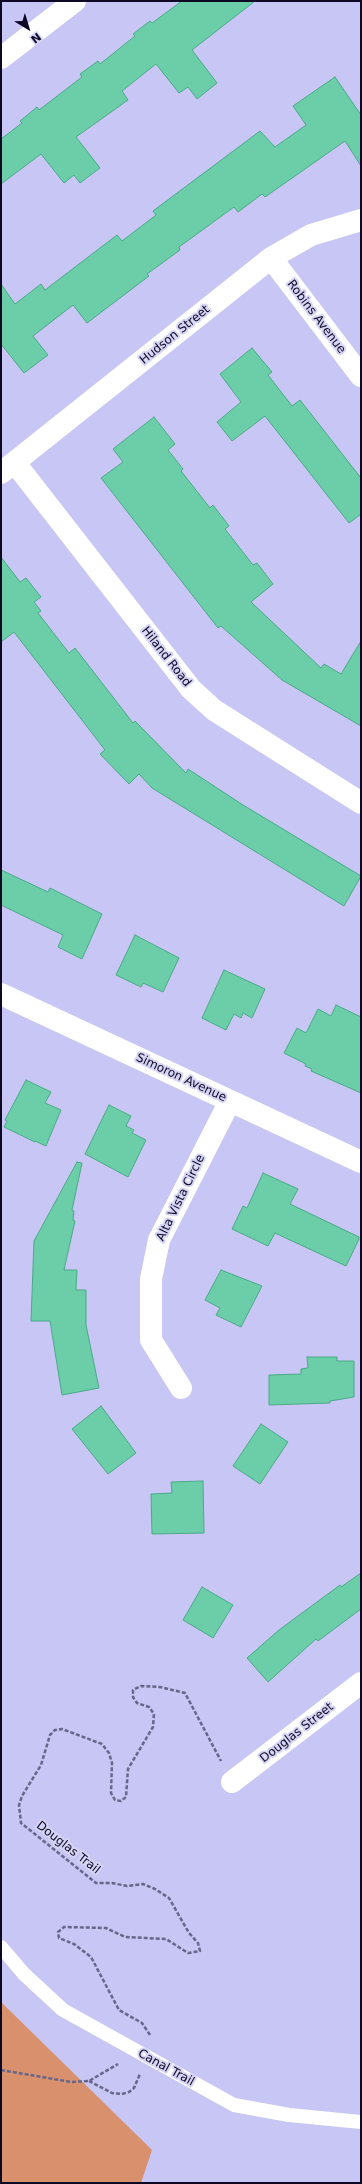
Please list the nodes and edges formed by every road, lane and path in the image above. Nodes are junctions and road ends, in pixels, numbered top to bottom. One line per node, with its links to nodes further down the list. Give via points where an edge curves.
1 (76, 1): 2 (street)
2 (1, 58)
3 (361, 220): 4 (street, Hudson Street, via 311,235)
4 (271, 258): 5 (street, Robins Avenue); 6 (street, Hudson Street)
5 (361, 376)
6 (8, 468): 7 (street, Hiland Road, via 191,689 214,710)
7 (361, 803)
8 (1, 994): 9 (street, Simoron Avenue)
9 (230, 1101): 10 (street, Simoron Avenue); 11 (street, Alta Vista Circle, via 159,1240 151,1279 152,1340)
10 (361, 1162)
11 (181, 1388)
12 (361, 1683): 13 (street, Douglas Street)
13 (232, 1782): 15 (path, Douglas Trail, via 186,1693 141,1686 133,1690 133,1697 137,1703 149,1706 154,1714 153,1727 128,1769 126,1797 121,1801 115,1800 112,1794 112,1764 109,1753 102,1744 62,1729 55,1730 50,1735 42,1765 19,1805 21,1823 96,1883 127,1886 143,1884 169,1898 198,1943 200,1951 188,1953 166,1939 125,1937 106,1928 64,1927 58,1932 59,1938 74,1944 91,1957 119,2010 142,2023 152,2039)
14 (1, 1947): 15 (lane, Canal Trail, via 24,1974 63,2010)
15 (143, 2055): 17 (path); 17 (path, Douglas Trail, via 134,2088 129,2092 112,2093); 18 (lane, Canal Trail, via 234,2105 289,2115)
16 (1, 2070): 17 (path, via 71,2082)
17 (89, 2081)
18 (361, 2122)

